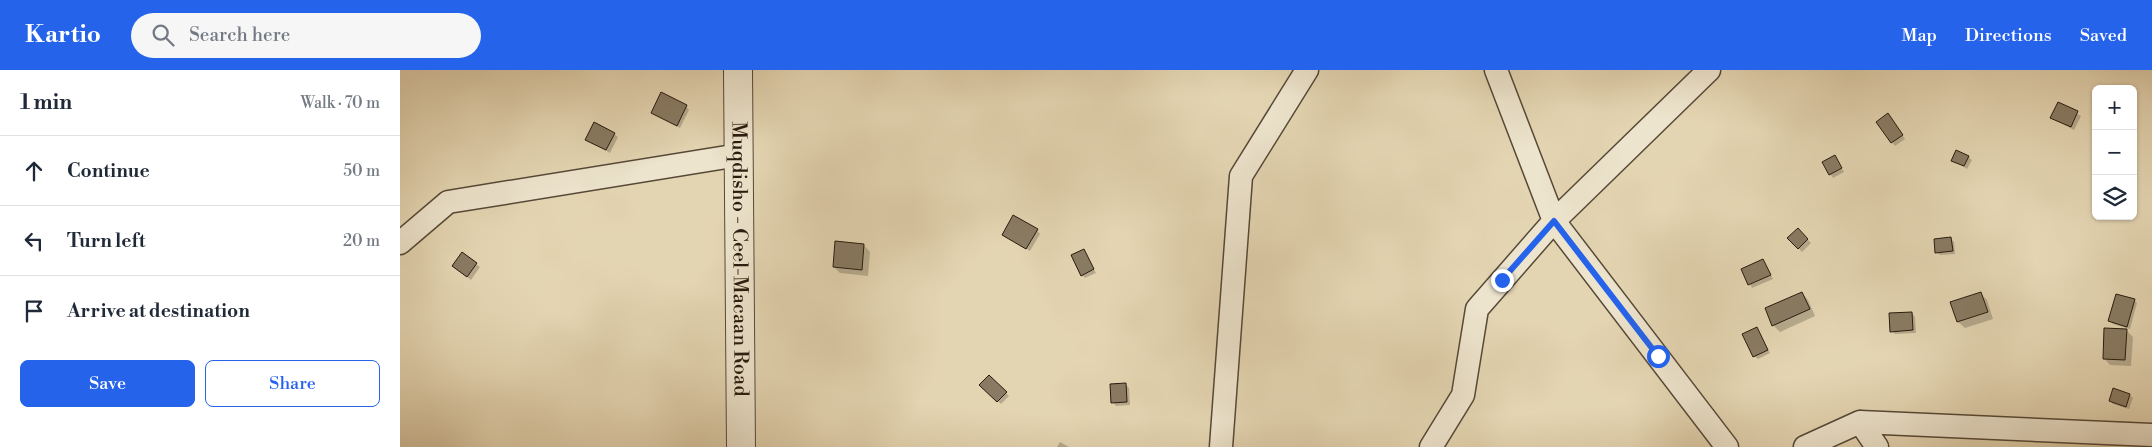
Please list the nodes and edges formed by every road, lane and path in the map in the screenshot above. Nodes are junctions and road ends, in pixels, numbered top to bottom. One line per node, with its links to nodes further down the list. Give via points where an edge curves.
1 (738, 70): 5 (street, Muqdisho - Ceel-Macaan Road)
2 (1308, 70): 11 (street, via 1240,176)
3 (1496, 70): 6 (street)
4 (1709, 70): 6 (street)
5 (739, 155): 7 (street, via 448,202); 10 (street, Muqdisho - Ceel-Macaan Road)
6 (1554, 221): 12 (street, via 1477,310 1463,394); 13 (street)
7 (400, 243)
8 (1860, 422): 9 (street); 14 (street); 15 (street)
9 (2152, 435)
10 (741, 447)
11 (1221, 447)
12 (1431, 447)
13 (1727, 447)
14 (1805, 447)
15 (1877, 447)

